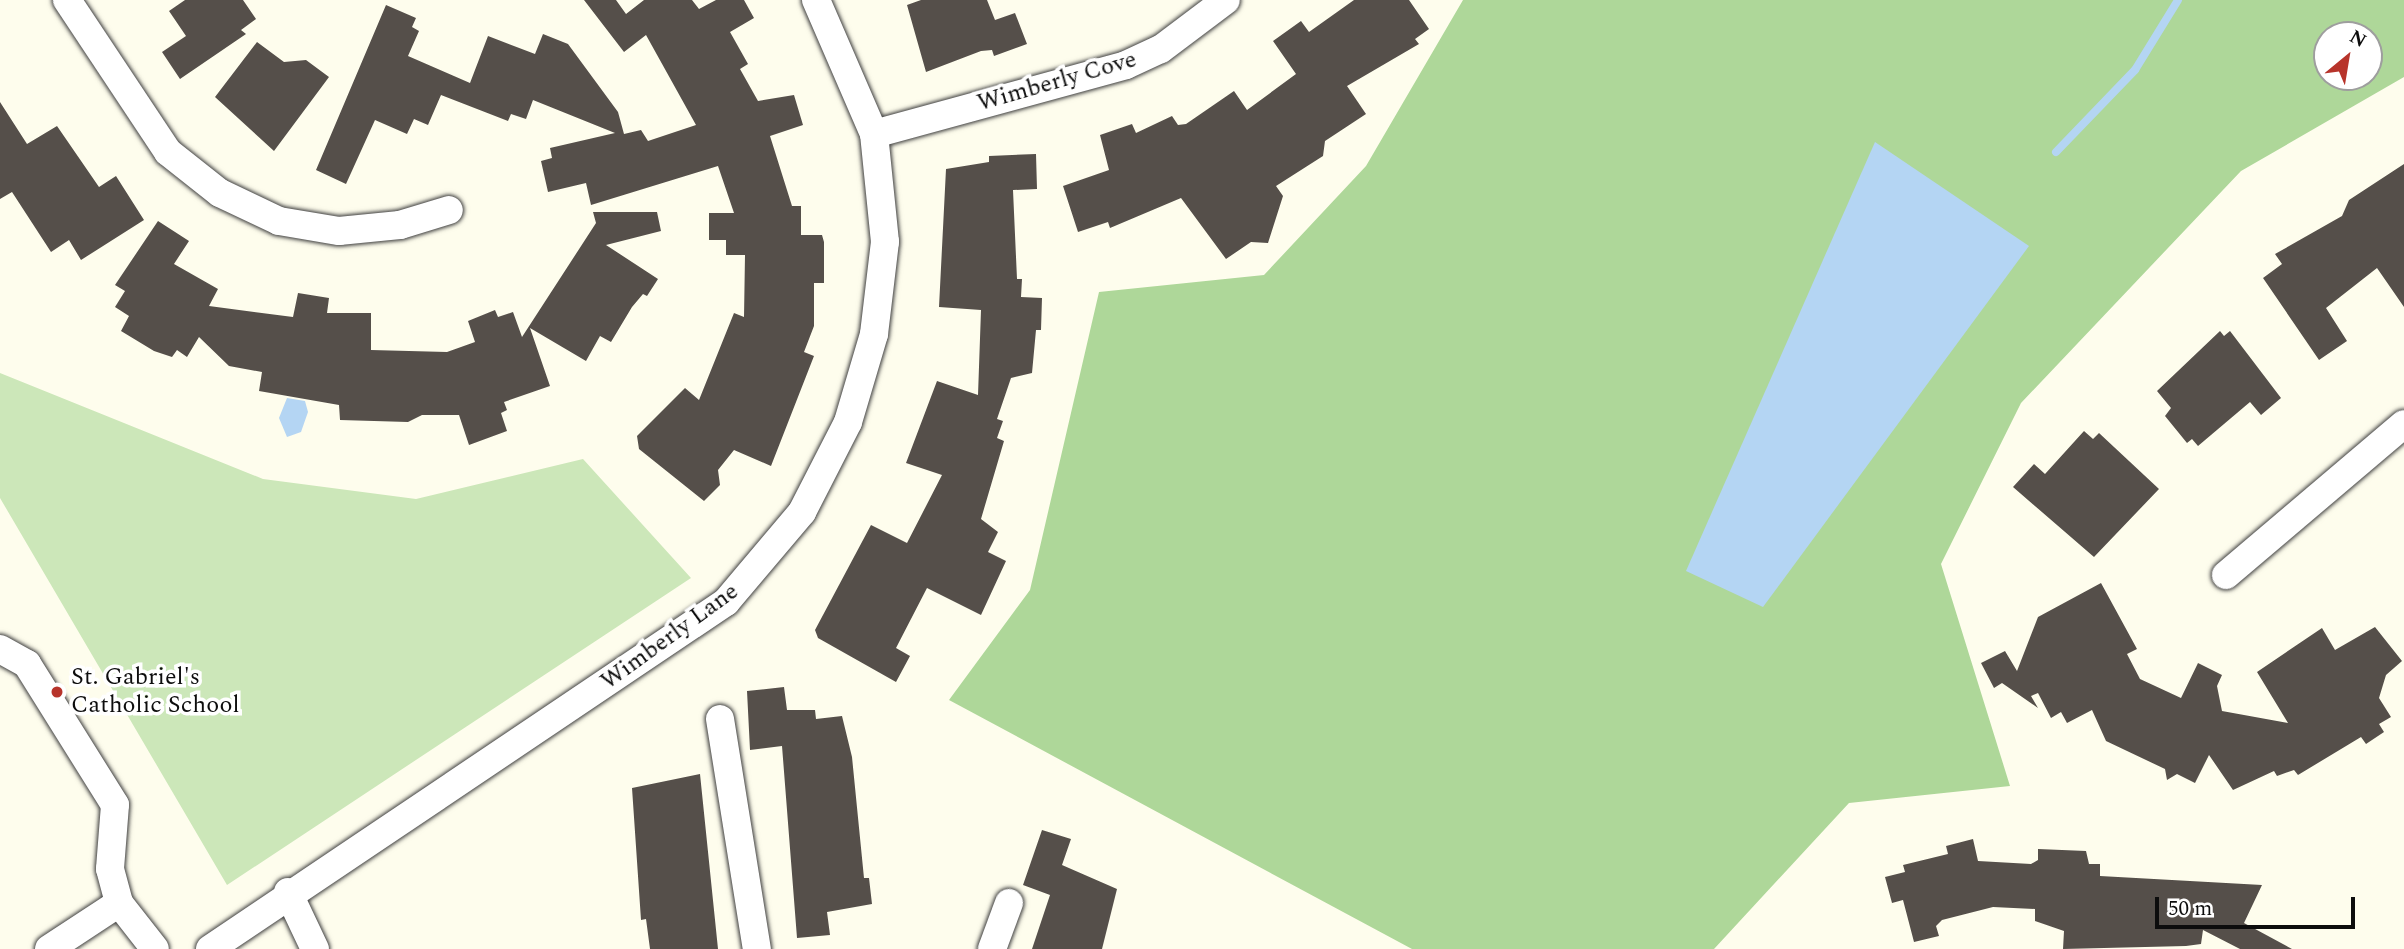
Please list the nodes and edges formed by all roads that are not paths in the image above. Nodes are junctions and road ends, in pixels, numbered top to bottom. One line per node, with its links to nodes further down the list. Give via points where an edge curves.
1 (67, 0): 5 (street, via 168,152 220,193 279,221 339,231 400,225)
2 (816, 0): 4 (street, Wimberly Lane)
3 (1226, 0): 4 (street, Wimberly Cove, via 1161,49 1126,65)
4 (874, 134): 10 (street, Wimberly Lane, via 885,242 874,334 848,422 795,522 726,602)
5 (449, 210)
6 (2404, 424): 7 (street)
7 (2226, 575)
8 (0, 649): 11 (street, via 27,664 116,805 110,869)
9 (720, 719): 17 (street)
10 (288, 892): 15 (street, Wimberly Lane); 16 (street)
11 (119, 903): 13 (street); 14 (street)
12 (1009, 903): 18 (street)
13 (49, 949)
14 (155, 949)
15 (210, 949)
16 (315, 949)
17 (757, 949)
18 (992, 949)

